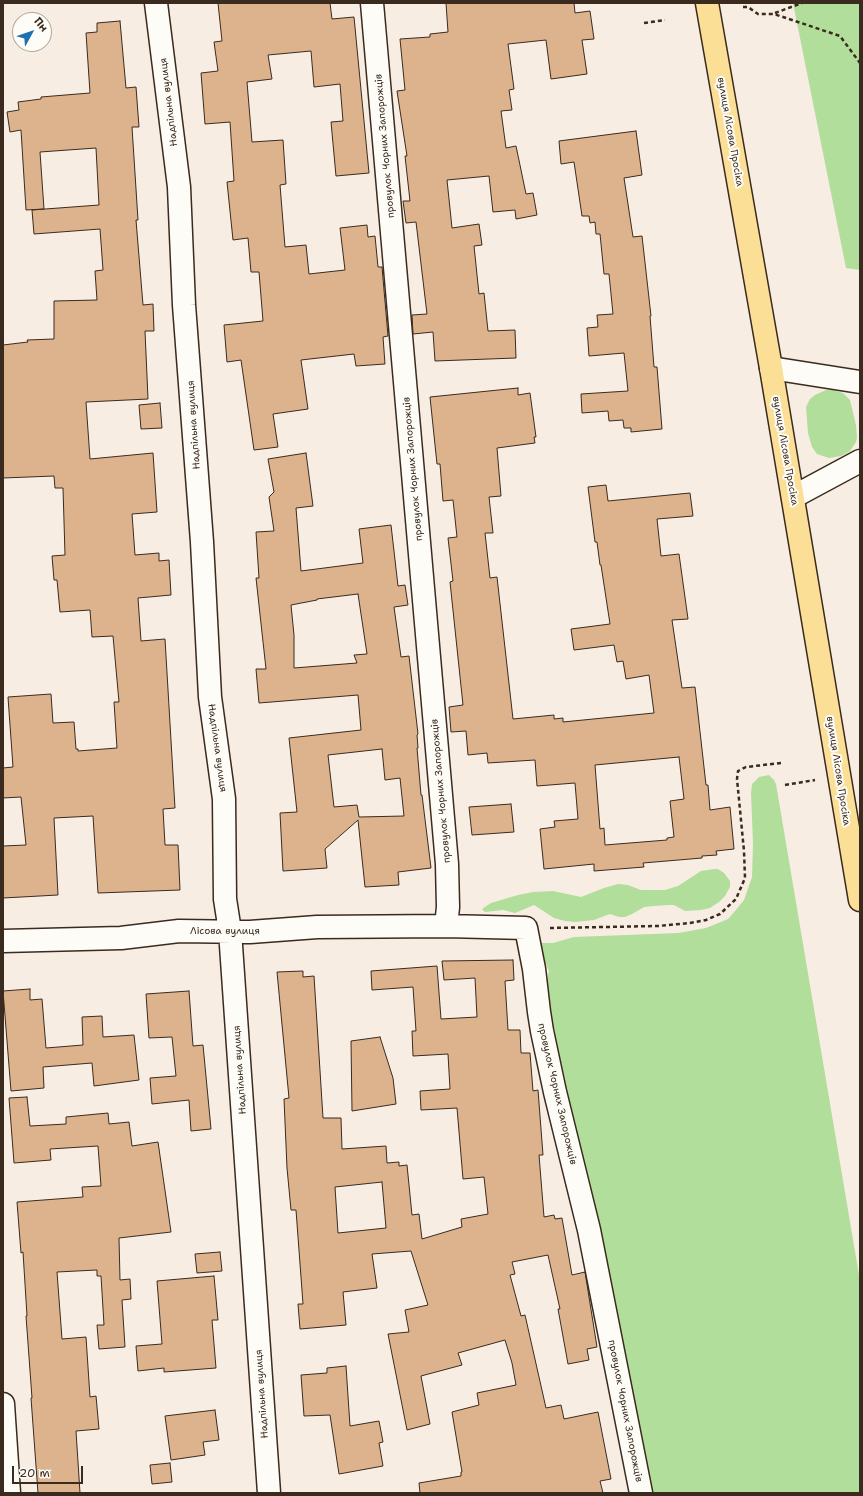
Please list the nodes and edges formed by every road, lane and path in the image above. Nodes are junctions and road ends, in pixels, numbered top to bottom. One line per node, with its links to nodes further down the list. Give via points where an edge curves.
1 (156, 3): 20 (street, Надпільна вулиця, via 179,187 184,305 210,697 224,799 225,899)
2 (372, 3): 18 (street, провулок Чорних Запорожців, via 448,864)
3 (707, 3): 10 (main road, вулиця Лісова Просіка)
4 (802, 3): 6 (path)
5 (742, 7): 6 (path, via 748,7 758,14)
6 (774, 14): 9 (path, via 840,36)
7 (665, 20): 8 (path)
8 (644, 23)
9 (860, 64)
10 (771, 368): 11 (street); 13 (main road, вулиця Лісова Просіка)
11 (860, 382)
12 (860, 462): 13 (street)
13 (793, 497): 17 (main road, вулиця Лісова Просіка)
14 (781, 763): 19 (path, via 746,767 738,771 745,878 736,898 720,914 706,920 658,926)
15 (815, 780): 16 (path)
16 (785, 785)
17 (860, 900)
18 (446, 926): 19 (street); 20 (street, Лісова вулиця, via 317,927)
19 (526, 928): 25 (street, провулок Чорних Запорожців, via 542,1031 589,1230)
20 (230, 932): 21 (street, Лісова вулиця, via 179,931 121,938); 24 (street, Надпільна вулиця)
21 (3, 941)
22 (3, 1404): 23 (street)
23 (9, 1493)
24 (269, 1493)
25 (641, 1493)

